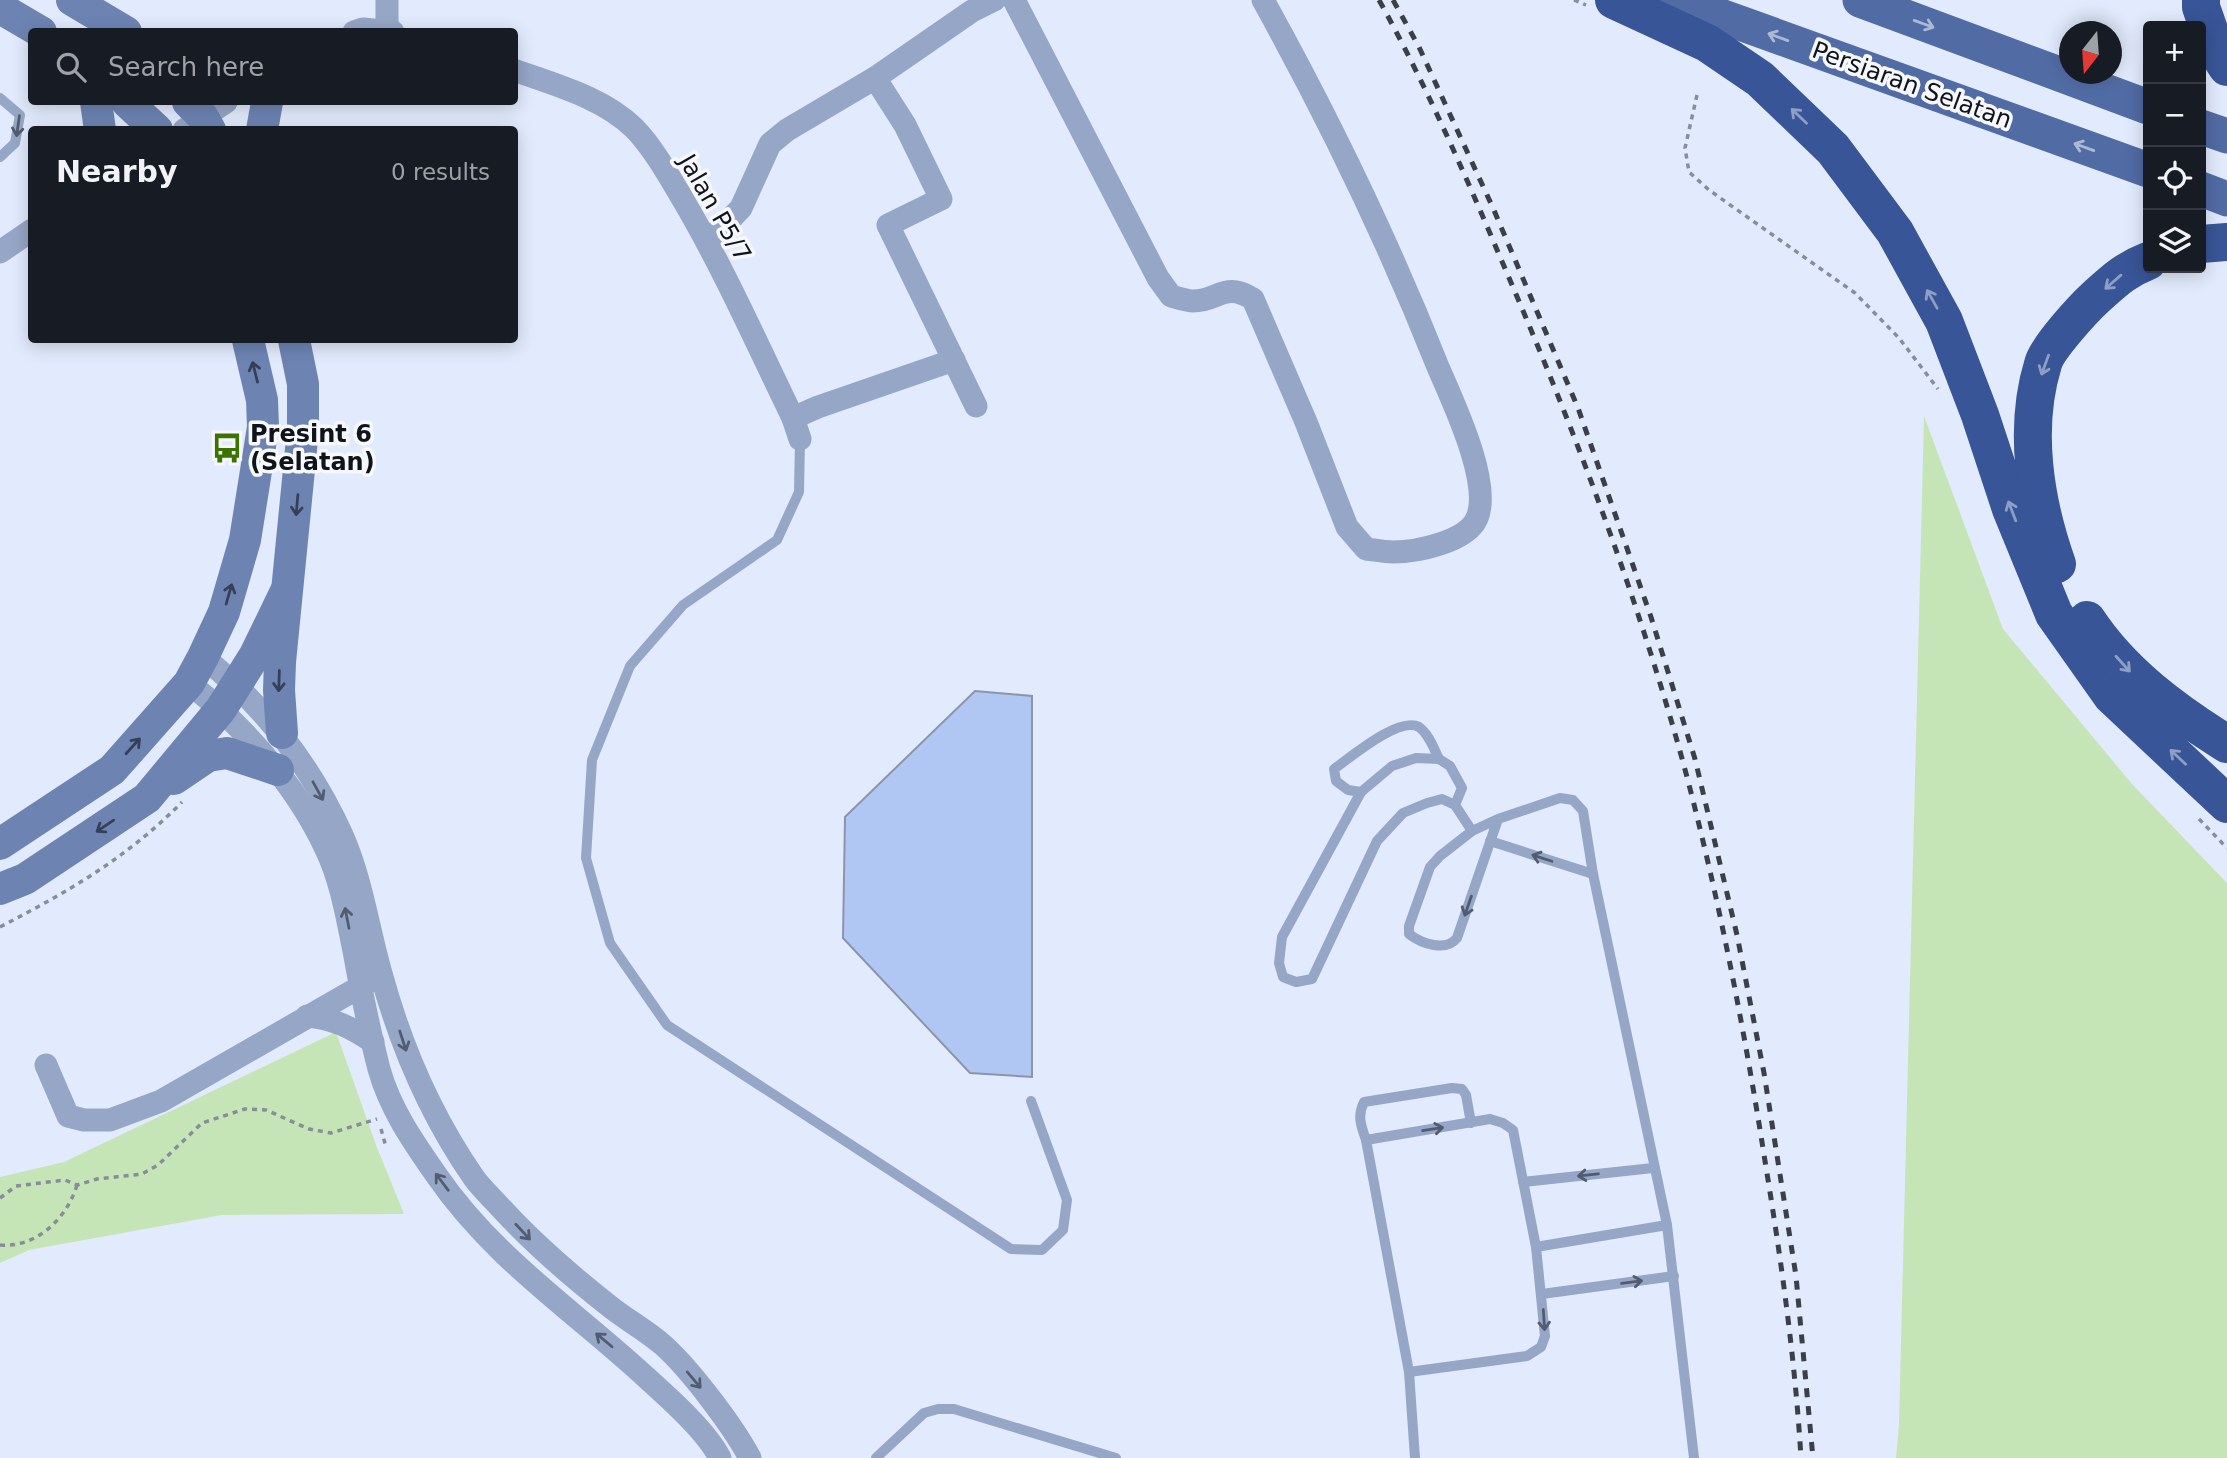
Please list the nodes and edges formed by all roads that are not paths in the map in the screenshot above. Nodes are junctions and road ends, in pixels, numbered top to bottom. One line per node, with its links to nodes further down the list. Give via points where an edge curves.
1 (72, 0): 12 (street)
2 (387, 0): 13 (street)
3 (994, 0): 16 (street)
4 (1014, 0): 5 (street, via 1171,296 1194,302 1240,291 1253,299 1347,527 1366,549 1393,552 1431,547 1461,536 1477,520 1482,499 1471,449 1408,290 1341,145)
5 (1263, 0)
6 (1676, 0): 28 (main road, Persiaran Selatan, one-way to 6)
7 (1860, 0): 21 (main road, one-way to 21)
8 (2201, 0): 14 (highway, via 2216,50)
9 (1600, 3): 52 (highway, one-way to 9, via 2112,696 2054,614 1944,321 1895,232 1833,149 1760,79 1707,43)
10 (0, 8): 11 (street)
11 (35, 28)
12 (118, 28)
13 (390, 28)
14 (2227, 67)
15 (518, 72): 32 (street, Jalan P5/7, via 588,98 635,129)
16 (875, 78): 32 (street, via 770,144 741,208); 39 (street, via 905,125 941,199 888,225)
17 (0, 98): 27 (lane, one-way to 27, via 20,115 15,143)
18 (96, 105): 22 (street)
19 (130, 105): 23 (street)
20 (266, 105): 24 (street)
21 (2143, 105)
22 (99, 126)
23 (153, 126)
24 (263, 126)
25 (2206, 129): 26 (main road)
26 (2227, 136)
27 (0, 157)
28 (2143, 168)
29 (2206, 191): 30 (main road)
30 (2227, 199)
31 (28, 233): 35 (street)
32 (707, 239): 41 (street, Jalan P5/7)
33 (2227, 242): 34 (highway)
34 (2206, 244)
35 (0, 252)
36 (2143, 263): 46 (highway, one-way to 46, via 2129,269 2082,309 2043,361 2034,415 2034,471 2044,529 2064,585 2098,637 2137,680)
37 (249, 343): 43 (street, one-way to 37, via 224,612 245,540 263,427 262,400)
38 (295, 343): 42 (street, one-way to 42, via 303,384 303,429)
39 (954, 360): 40 (street); 41 (street, via 818,407)
40 (976, 406)
41 (796, 428): 64 (lane, via 799,492 777,540 683,605 630,666 592,760 586,858 610,943 667,1025 1011,1248 1042,1250 1063,1230 1067,1200)
42 (286, 589): 44 (street); 45 (street, one-way to 45, via 279,690)
43 (196, 670): 44 (street); 56 (street, one-way to 43, via 112,770)
44 (229, 697): 45 (street); 48 (street); 50 (street)
45 (282, 733): 59 (street, one-way to 59, via 341,835 365,900)
46 (2227, 744)
47 (1439, 759): 49 (lane, via 1416,758 1392,766); 49 (lane, via 1426,734 1418,726 1406,724 1334,769 1336,781); 51 (lane, via 1450,766 1462,788)
48 (278, 771): 50 (street, via 226,753 208,756); 60 (street, one-way to 48, via 345,906 326,849)
49 (1361, 792): 51 (lane, via 1282,937 1279,963 1283,977 1296,982 1312,979 1377,841 1403,813 1442,799)
50 (147, 798): 58 (street, one-way to 58, via 25,879)
51 (1455, 805): 54 (lane)
52 (2213, 811)
53 (1498, 819): 54 (lane); 55 (lane); 57 (lane, via 1560,799 1573,800 1583,811)
54 (1472, 831): 55 (lane, one-way to 54, via 1452,944 1445,947 1416,939 1409,934 1409,926 1430,867)
55 (1490, 841): 57 (lane, one-way to 55)
56 (0, 844)
57 (1593, 874): 67 (lane)
58 (0, 888)
59 (382, 976): 60 (street); 75 (street, one-way to 75, via 428,1104 475,1180 534,1244 664,1345)
60 (360, 985): 61 (street); 62 (street)
61 (307, 1016): 62 (street, via 348,1026); 63 (street, via 161,1101 110,1120 68,1116)
62 (373, 1042): 74 (street, one-way to 62, via 679,1407 491,1244 399,1119)
63 (46, 1065)
64 (1031, 1101)
65 (1471, 1122): 66 (lane, one-way to 65); 66 (lane, via 1466,1095 1452,1088 1364,1102 1359,1118); 68 (lane, via 1490,1119 1513,1130)
66 (1366, 1140): 73 (lane)
67 (1653, 1168): 68 (lane, one-way to 68); 69 (lane)
68 (1523, 1182): 70 (lane)
69 (1667, 1226): 70 (lane); 71 (lane)
70 (1536, 1247): 72 (lane)
71 (1674, 1276): 72 (lane, one-way to 71); 79 (lane)
72 (1542, 1294): 73 (lane, one-way to 73, via 1545,1336 1541,1347 1527,1356)
73 (1409, 1372): 78 (lane)
74 (720, 1458)
75 (750, 1458)
76 (876, 1458): 77 (lane, via 924,1413 938,1409 954,1409)
77 (1116, 1458)
78 (1415, 1458)
79 (1694, 1458)

